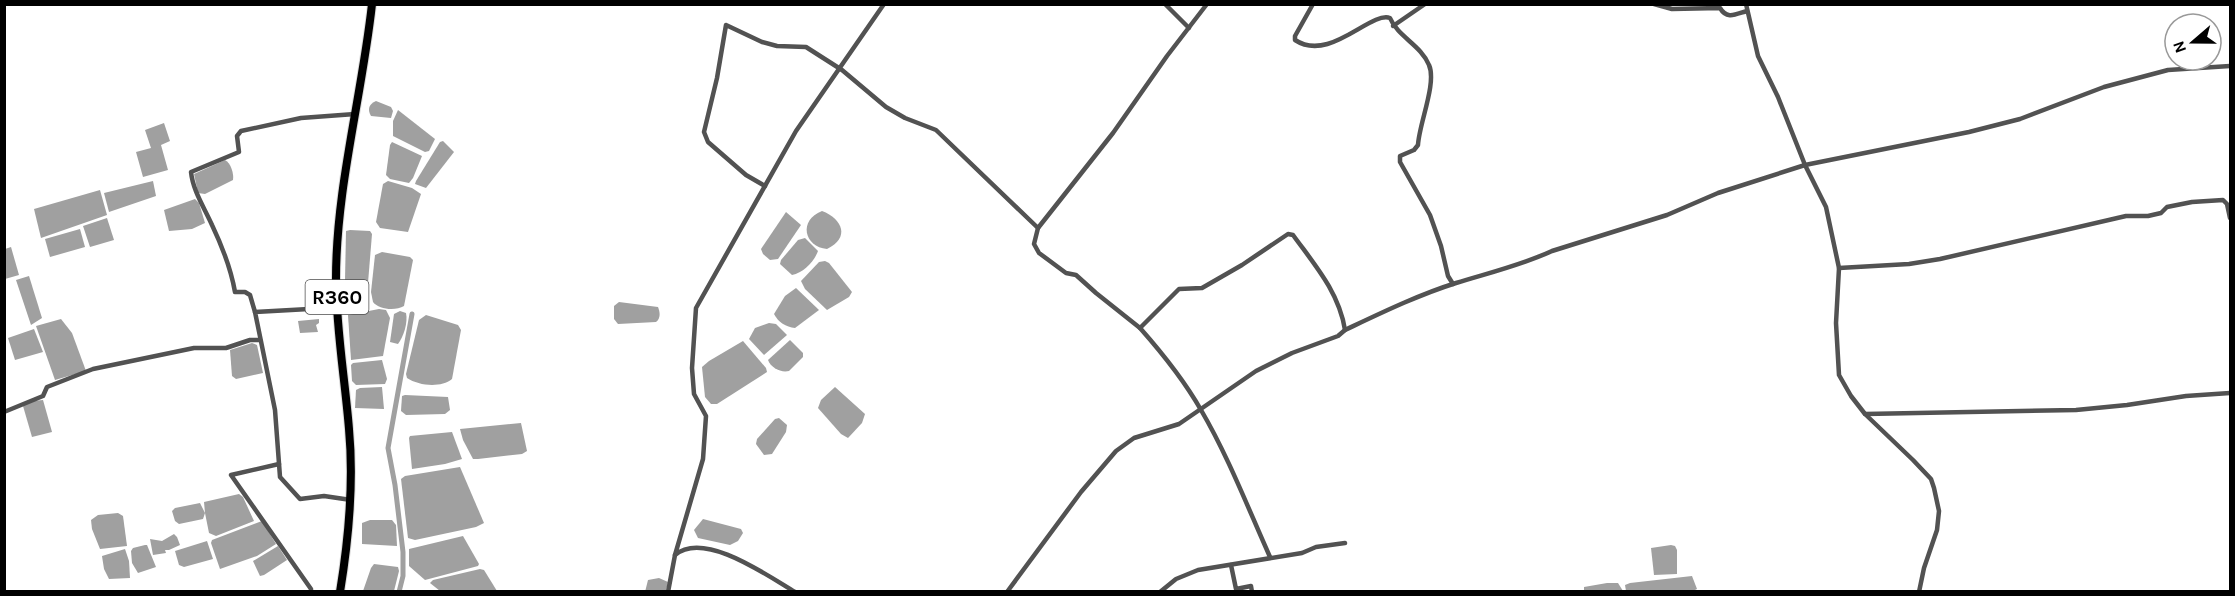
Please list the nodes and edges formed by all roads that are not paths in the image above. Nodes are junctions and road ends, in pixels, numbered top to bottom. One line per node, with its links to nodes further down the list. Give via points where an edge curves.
1 (372, 4): 14 (main road, R360)
2 (884, 4): 13 (street)
3 (1165, 4): 11 (street)
4 (1207, 4): 11 (street)
5 (1313, 4): 10 (street, via 1295,36 1301,44 1331,43 1380,17 1390,18)
6 (1425, 4): 10 (street)
7 (1654, 4): 9 (street, via 1671,9 1720,8 1728,16)
8 (1746, 4): 9 (street)
9 (1747, 11): 15 (street, via 1758,56)
10 (1394, 26): 20 (street, via 1410,40 1431,72 1418,145 1402,155 1400,162 1430,214)
11 (1189, 28): 18 (street)
12 (2230, 66): 15 (street, via 2168,70 2104,87 2020,119)
13 (839, 68): 16 (street); 16 (street, via 806,46 762,42 726,24 704,132 708,142); 18 (street, via 886,107 936,130)
14 (355, 114): 21 (main road, R360, via 339,228); 22 (street, via 301,118 241,131 237,136 239,152 191,172 235,292 250,295)
15 (1805, 165): 19 (street, via 1826,207); 20 (street, via 1718,193 1667,215)
16 (765, 186): 33 (street, via 696,308 692,368 694,394 706,416 703,459)
17 (2230, 218): 19 (street, via 2223,200 2192,202 2148,216 2126,216 1940,259)
18 (1038, 228): 23 (street, via 1034,244 1039,253 1066,273 1076,275)
19 (1839, 268): 29 (street, via 1839,375)
20 (1453, 284): 24 (street)
21 (337, 311): 22 (street); 31 (main road, R360, via 350,430)
22 (255, 312): 25 (street)
23 (1140, 328): 24 (street, via 1179,289 1202,288 1288,234 1293,235 1328,283); 27 (street, via 1167,358)
24 (1345, 330): 27 (street, via 1256,371)
25 (259, 340): 28 (street, via 226,348 194,348 93,369 46,387 43,396); 30 (street, via 275,410)
26 (2230, 393): 29 (street, via 2076,410)
27 (1201, 408): 34 (street); 40 (street, via 1179,423 1134,438 1116,452)
28 (4, 412)
29 (1865, 414): 43 (street, via 1931,479 1934,488 1939,512 1937,530)
30 (279, 464): 31 (street, via 280,477 300,500 324,496); 36 (street, via 231,475)
31 (351, 500): 37 (main road, R360)
32 (1346, 543): 34 (street)
33 (675, 555): 38 (street); 39 (street, via 698,548 726,553)
34 (1270, 557): 35 (street)
35 (1231, 565): 41 (street, via 1198,570); 42 (street, via 1236,589 1251,586)
36 (311, 591)
37 (340, 591)
38 (668, 591)
39 (795, 591)
40 (1007, 591)
41 (1160, 591)
42 (1252, 591)
43 (1919, 591)

